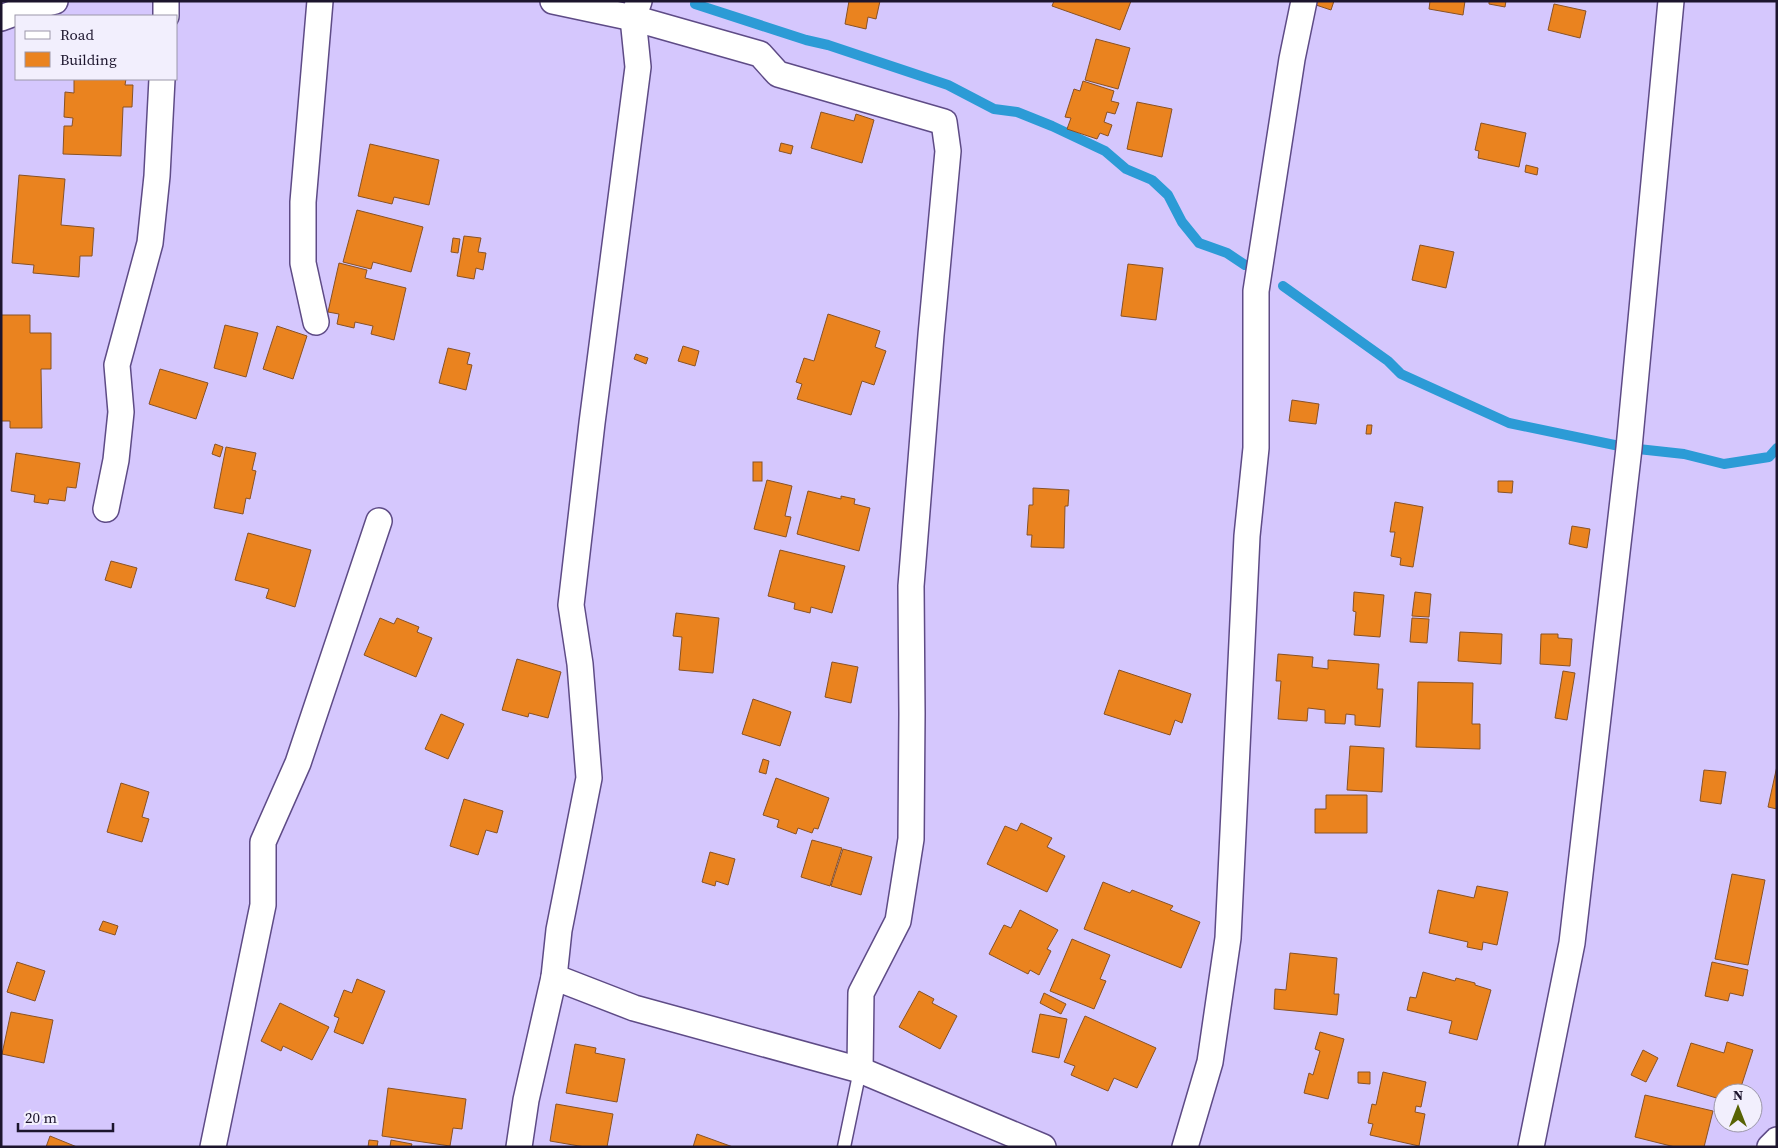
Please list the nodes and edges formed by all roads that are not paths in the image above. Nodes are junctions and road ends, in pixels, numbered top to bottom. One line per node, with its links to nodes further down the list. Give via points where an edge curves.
1 (166, 1): 8 (street)
2 (320, 1): 11 (street, via 303,219 303,263)
3 (553, 1): 7 (street)
4 (1304, 1): 21 (street, via 1256,291 1256,448 1247,536 1228,938 1210,1062)
5 (1671, 1): 22 (street, via 1630,448 1572,943)
6 (39, 3): 9 (street)
7 (636, 10): 14 (street, via 638,67 571,605 580,664 590,778 559,930); 15 (street, via 760,54 778,74 944,122 948,151 911,586 911,839 898,921 861,993)
8 (166, 15)
9 (1, 18)
10 (162, 80): 12 (street, via 150,243 117,365 121,412)
11 (316, 322)
12 (106, 509)
13 (379, 521): 17 (street, via 298,763 263,842 263,906)
14 (554, 977): 15 (street, via 634,1008); 18 (street, via 526,1100)
15 (860, 1070): 19 (lane); 20 (street)
16 (1777, 1140): 23 (street)
17 (213, 1147)
18 (519, 1147)
19 (844, 1147)
20 (1043, 1147)
21 (1185, 1147)
22 (1531, 1147)
23 (1770, 1147)

